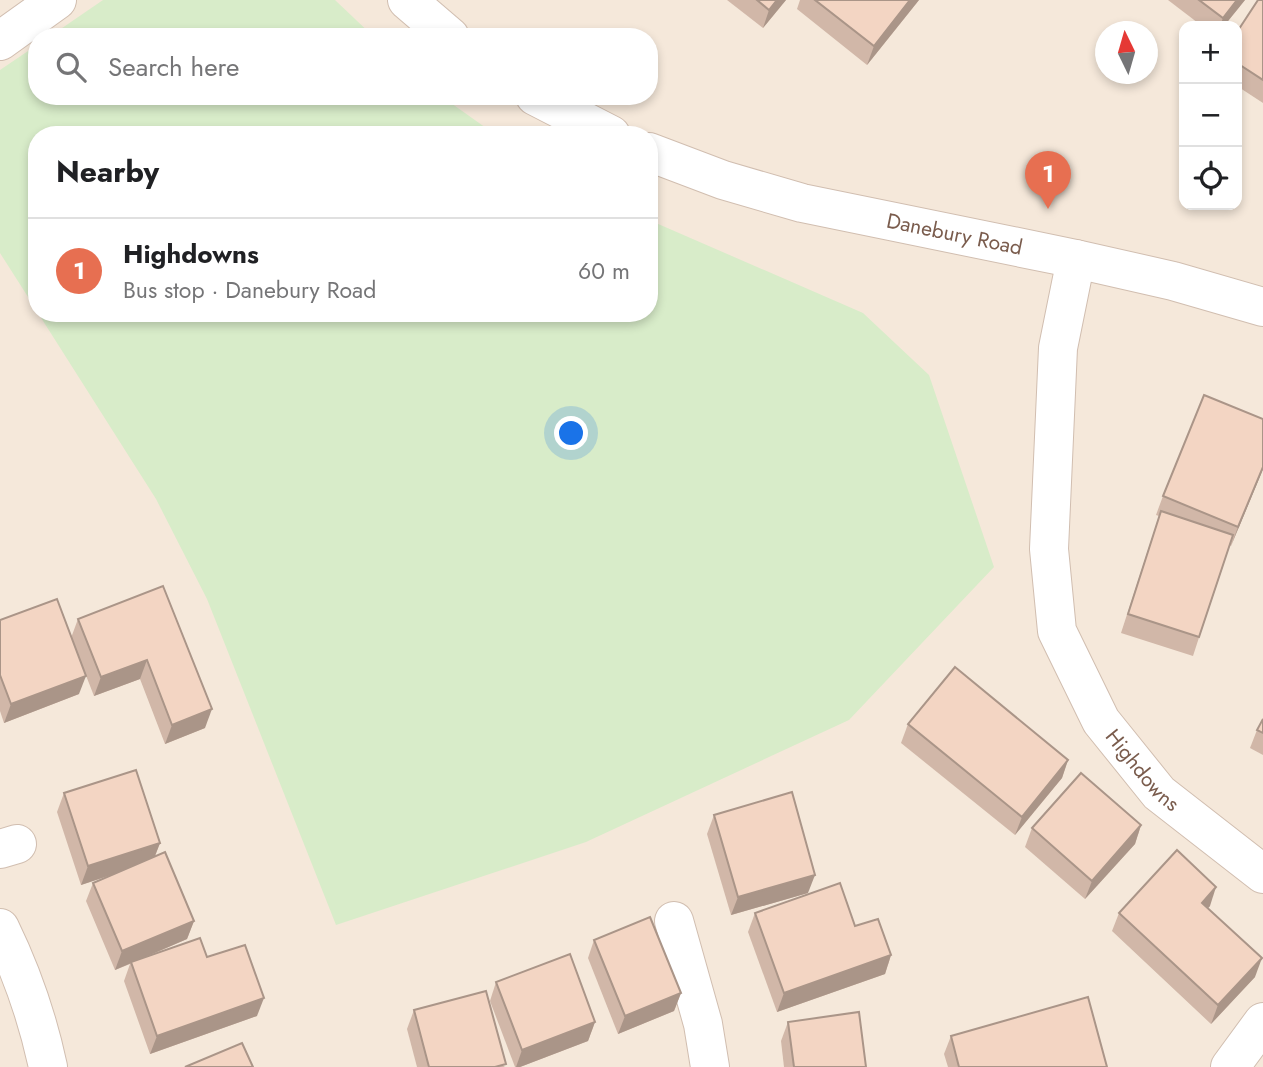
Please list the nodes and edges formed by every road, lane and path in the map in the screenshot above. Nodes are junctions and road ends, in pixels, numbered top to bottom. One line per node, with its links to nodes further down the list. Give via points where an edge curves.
1 (57, 0): 4 (street)
2 (407, 0): 3 (street)
3 (440, 28)
4 (0, 41)
5 (553, 105): 6 (street)
6 (593, 126)
7 (658, 155): 8 (street, Danebury Road, via 802,203)
8 (1076, 259): 9 (street, Danebury Road); 10 (street, Highdowns, via 1058,348 1049,549 1057,631 1101,721 1159,793)
9 (1263, 307)
10 (1263, 874)
11 (674, 921): 15 (street)
12 (0, 928): 14 (street)
13 (1263, 1022): 16 (street)
14 (48, 1067)
15 (710, 1067)
16 (1230, 1067)

